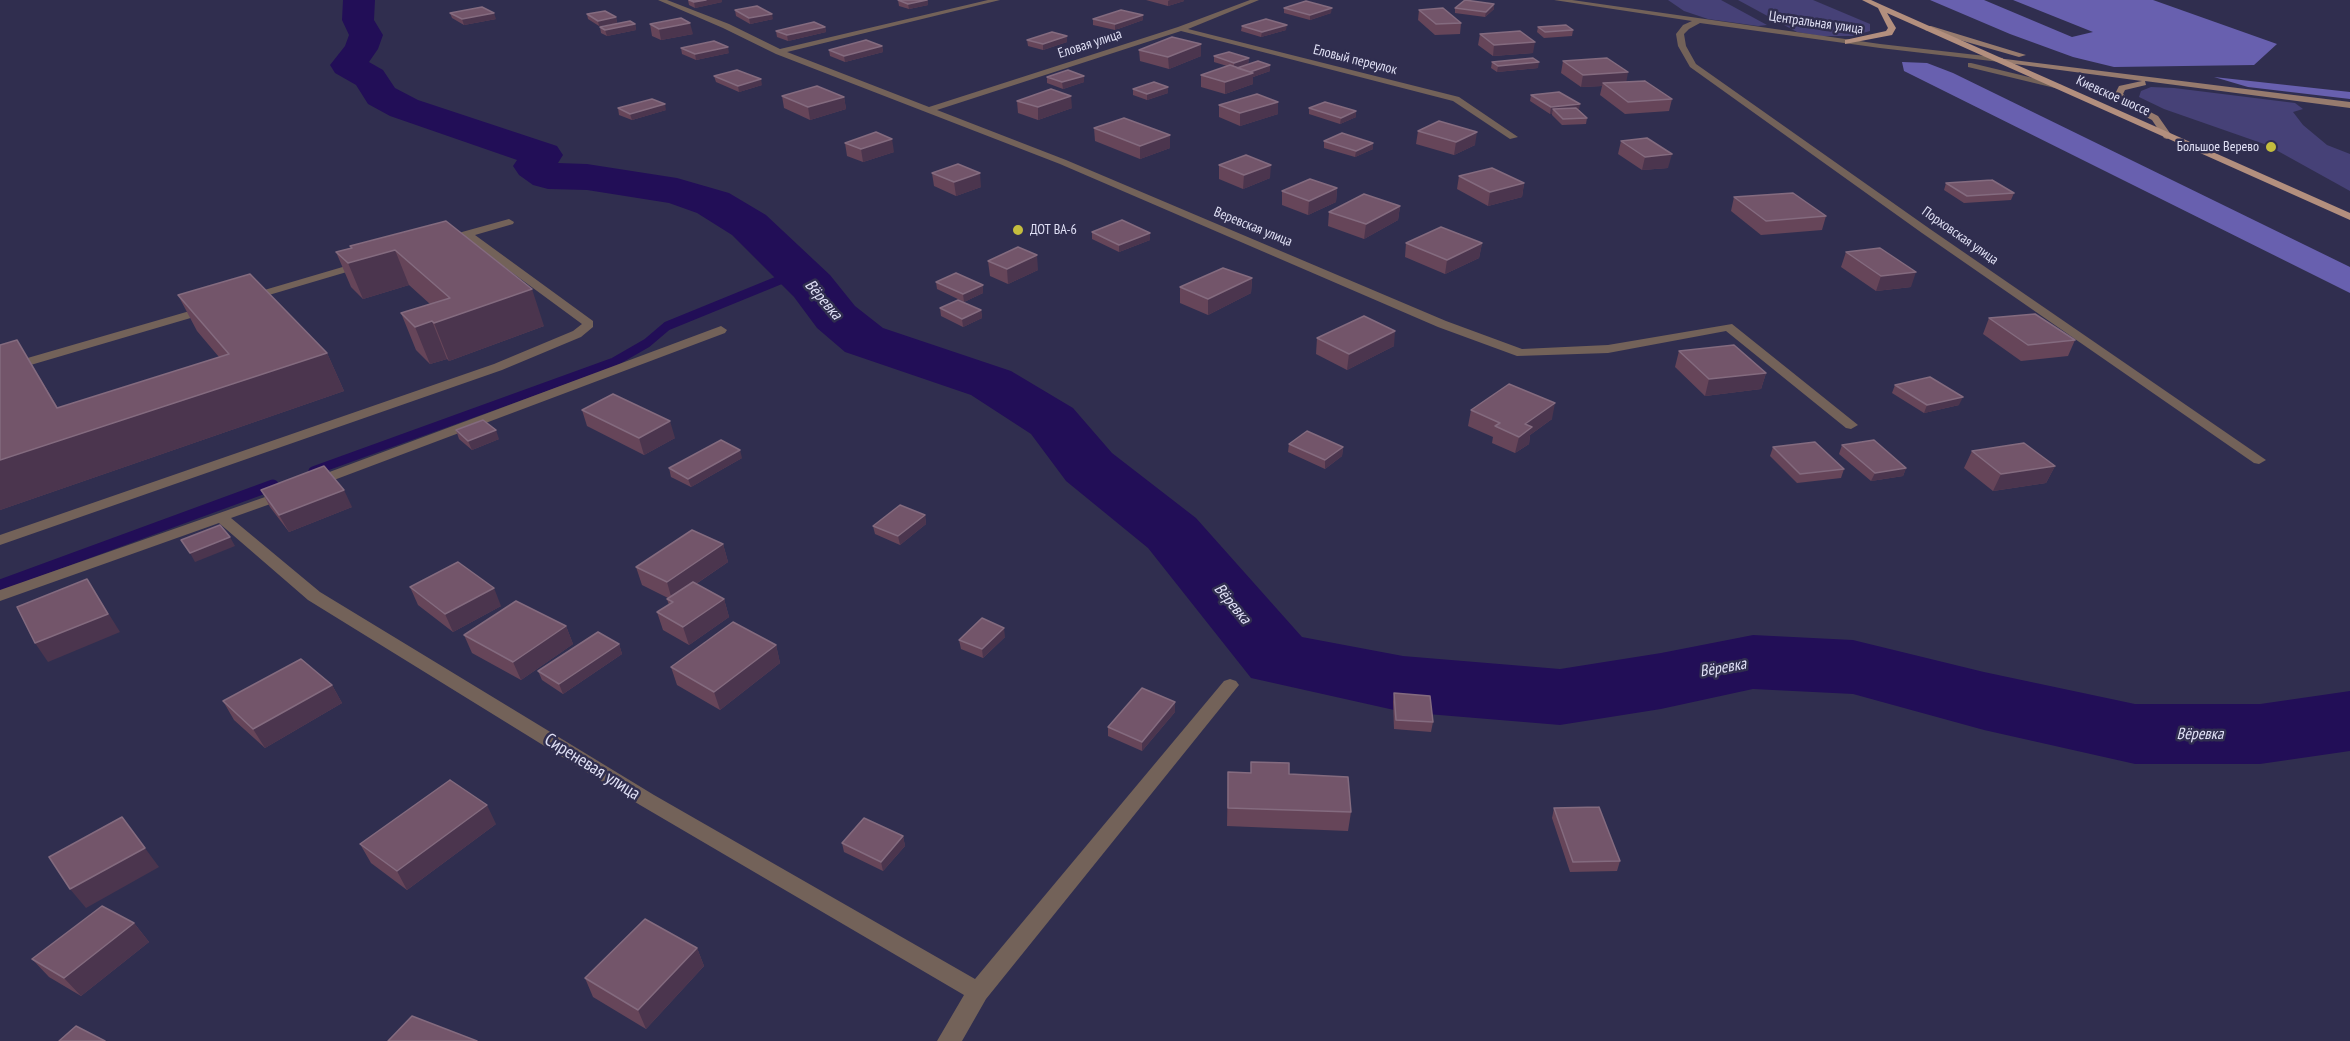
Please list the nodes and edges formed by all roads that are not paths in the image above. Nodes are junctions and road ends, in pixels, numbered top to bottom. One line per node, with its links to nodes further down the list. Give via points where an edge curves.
1 (661, 0): 12 (street, Веревская улица)
2 (997, 0): 12 (street)
3 (1256, 0): 9 (street, Еловая улица)
4 (1557, 0): 7 (street, Центральная улица)
5 (1865, 0): 6 (main road, Киевское шоссе)
6 (1880, 6): 8 (main road, Киевское шоссе); 10 (main road, via 1892,28 1889,33)
7 (1698, 21): 10 (street, Центральная улица); 29 (street, Порховская улица, via 1680,34 1693,65)
8 (1928, 28): 13 (main road, Киевское шоссе); 14 (street, via 2031,58)
9 (1181, 29): 18 (street, Еловая улица); 20 (street, Еловый переулок, via 1456,99)
10 (1848, 42): 11 (street, Центральная улица)
11 (1880, 46): 13 (street, Центральная улица); 16 (street)
12 (779, 52): 18 (street, Веревская улица)
13 (2000, 60): 14 (street); 16 (main road, Киевское шоссе)
14 (2116, 76): 15 (street)
15 (2173, 83): 17 (street); 19 (street, via 2130,85 2119,94 2130,105 2155,118)
16 (2059, 87): 19 (main road, Киевское шоссе)
17 (2350, 105)
18 (931, 110): 28 (street, Веревская улица, via 1063,162 1442,324 1521,353 1608,349 1728,327)
19 (2167, 136): 21 (main road, Киевское шоссе)
20 (1513, 137)
21 (2350, 217)
22 (509, 222): 23 (street)
23 (466, 234): 24 (street); 31 (street, via 589,324 577,334 498,367)
24 (444, 241)
25 (378, 260): 27 (street)
26 (721, 330): 30 (street)
27 (0, 370)
28 (1851, 425)
29 (2259, 460)
30 (222, 518): 32 (street); 34 (street, Сиреневая улица, via 314,596 647,800)
31 (0, 540)
32 (0, 596)
33 (1230, 685): 34 (street)
34 (978, 992): 35 (street)
35 (949, 1041)

